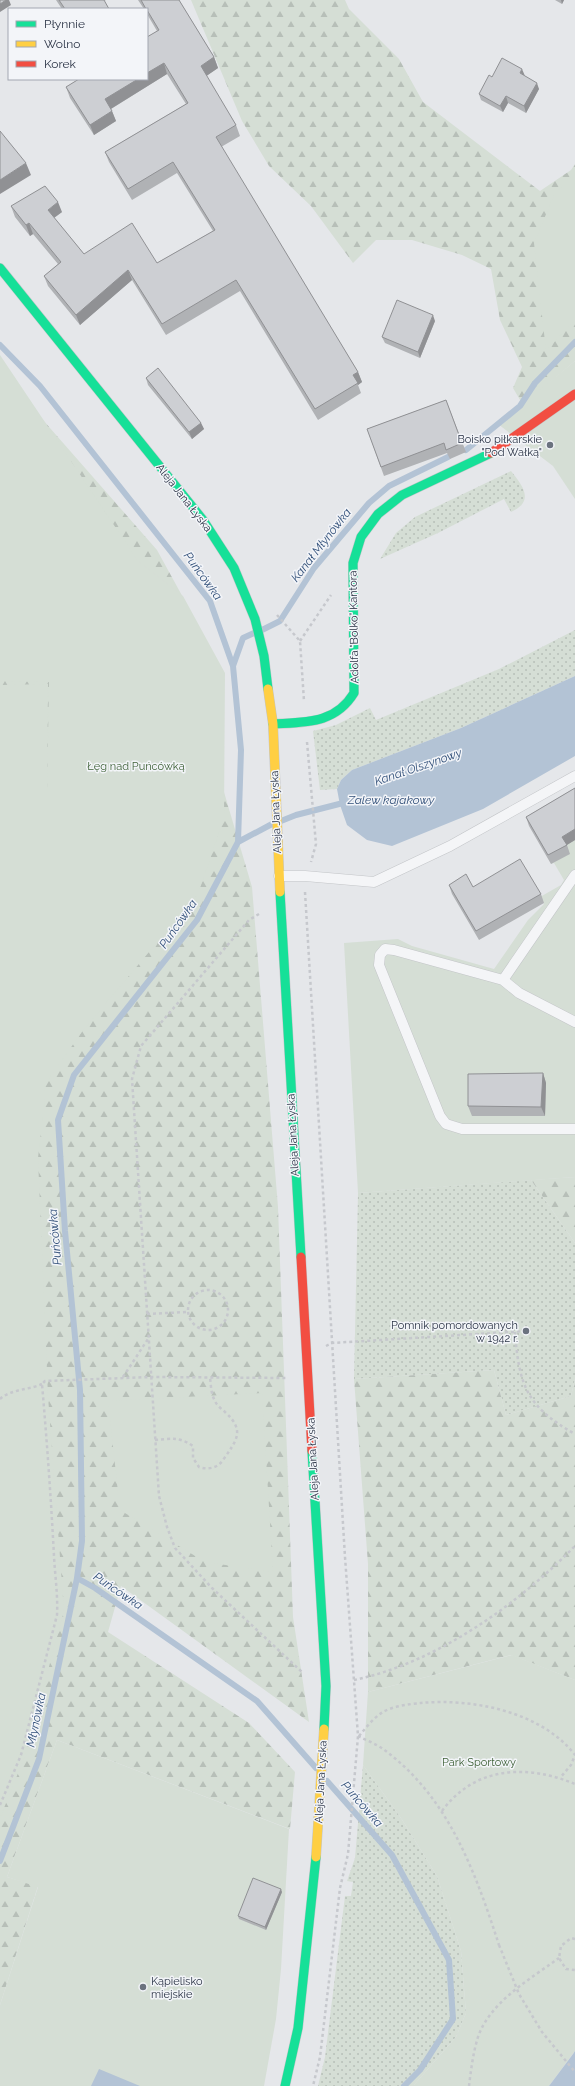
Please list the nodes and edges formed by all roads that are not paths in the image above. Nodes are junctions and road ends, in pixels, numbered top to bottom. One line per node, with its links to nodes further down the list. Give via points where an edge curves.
1 (0, 268): 3 (street, Aleja Jana Łyska, via 203,520 234,568 255,619 264,656)
2 (575, 394): 3 (street, Adolfa "Bolko" Kantora, via 501,448 402,495 378,514 361,537 353,563 354,694 349,704 342,711 327,718)
3 (273, 724): 6 (street, Aleja Jana Łyska)
4 (575, 776): 6 (lane, via 450,846 374,882)
5 (575, 875): 7 (lane)
6 (279, 876): 10 (street, Aleja Jana Łyska, via 326,1686 318,1828 302,1996 296,2041)
7 (503, 980): 8 (lane, via 519,993); 9 (lane, via 394,950 385,949 380,955 379,965 440,1116 446,1124 462,1129)
8 (575, 1022)
9 (575, 1129)
10 (285, 2086)

